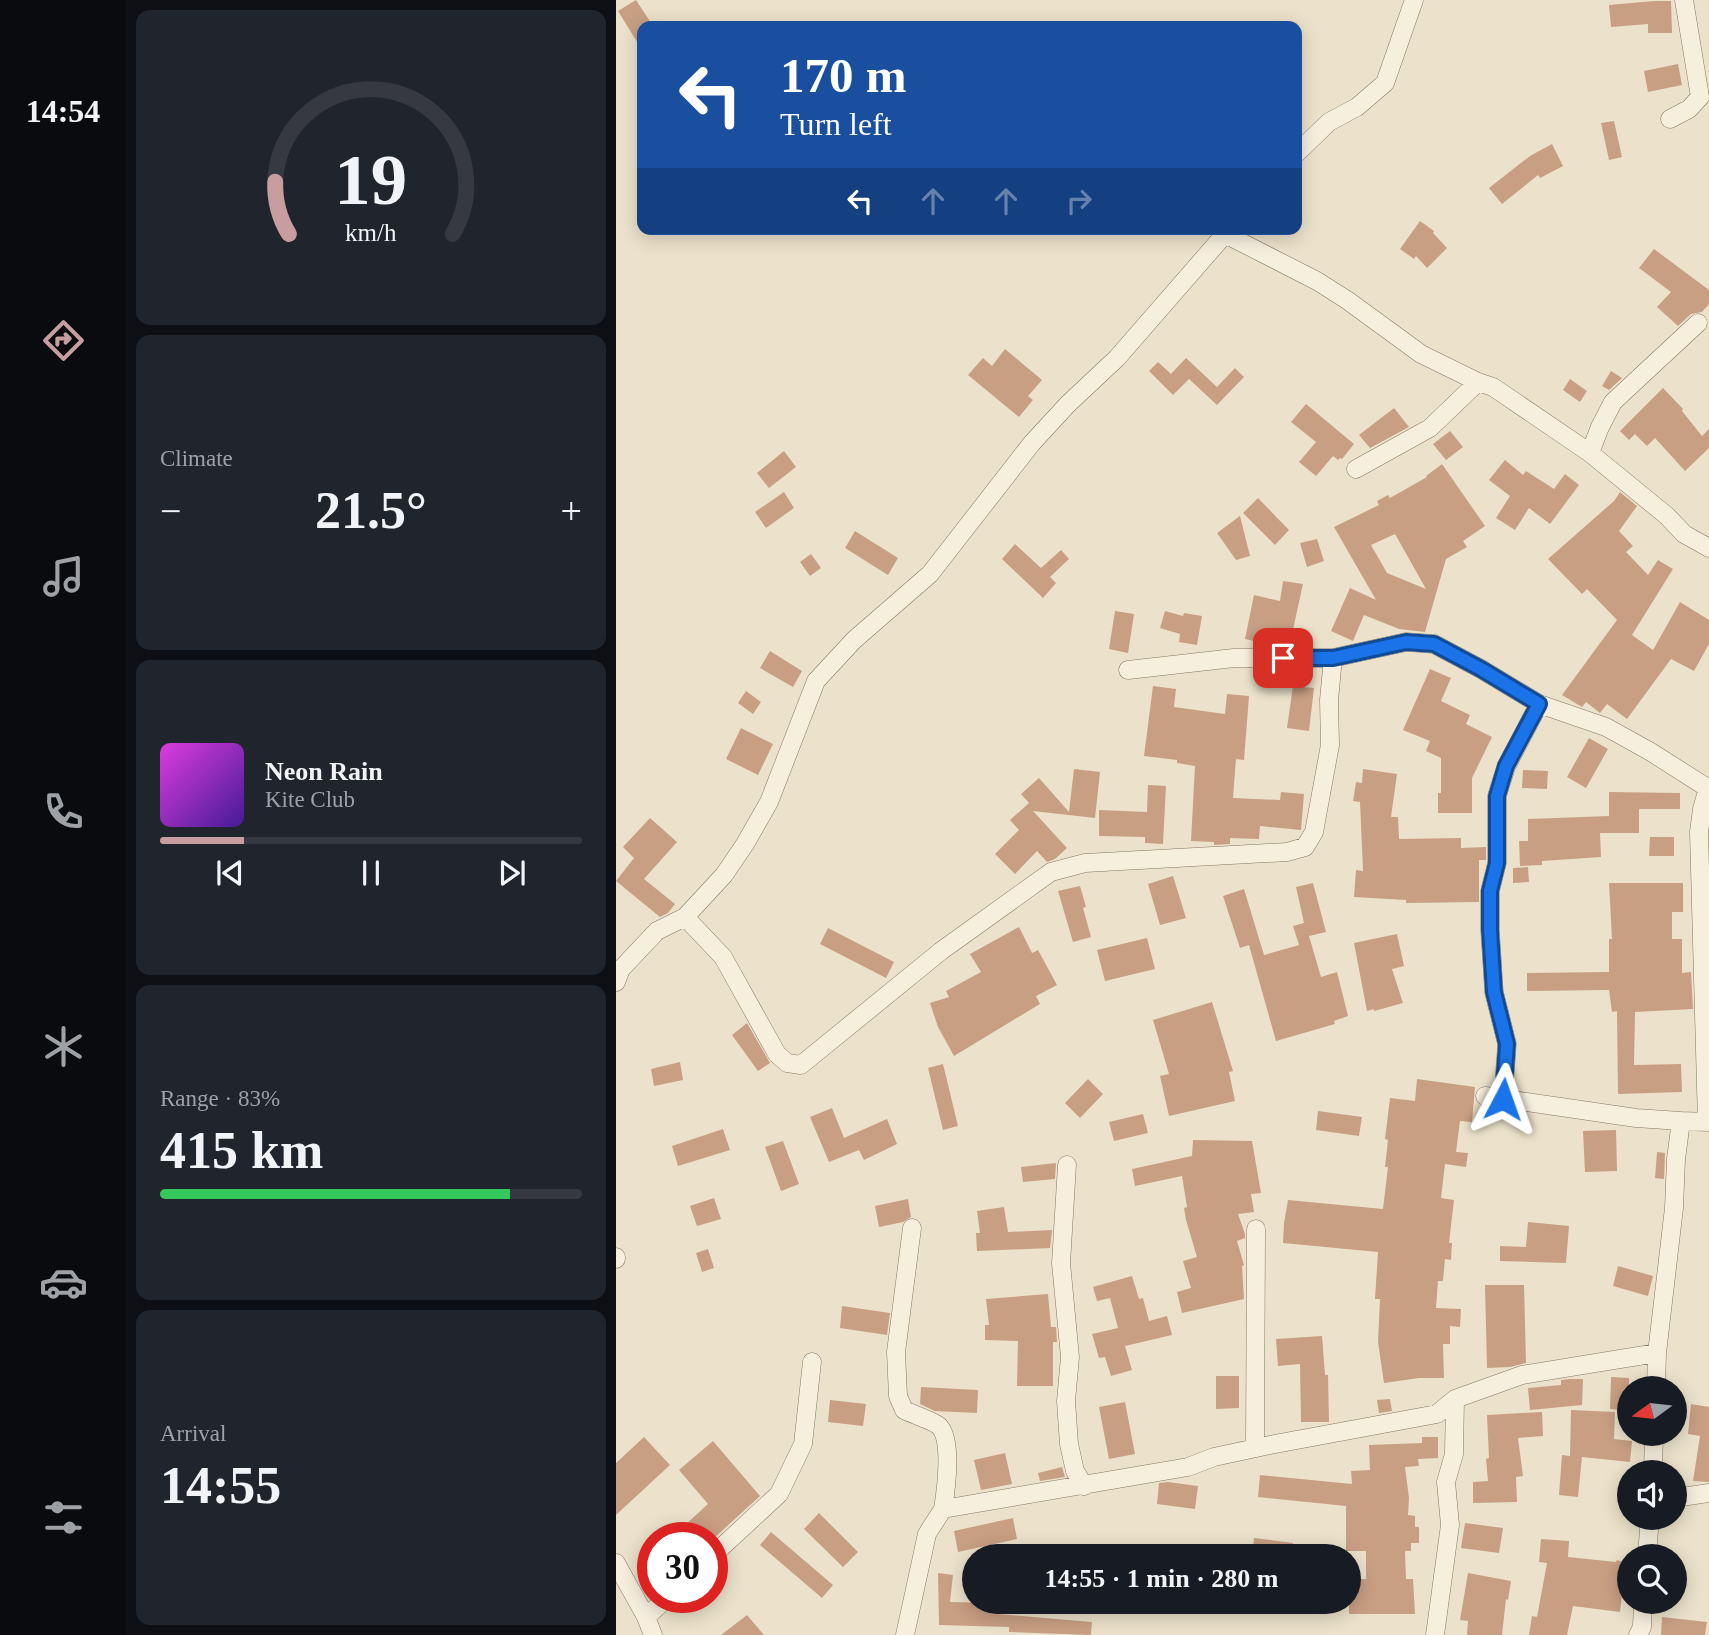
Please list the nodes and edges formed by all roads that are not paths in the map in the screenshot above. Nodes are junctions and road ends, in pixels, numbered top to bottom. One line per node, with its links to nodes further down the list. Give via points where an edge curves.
1 (1414, 0): 4 (street, via 1385,83 1357,107 1329,122)
2 (1684, 0): 3 (street, via 1700,97)
3 (1670, 119)
4 (1302, 148)
5 (1225, 235): 16 (street, via 1117,358 1032,443 930,574 816,681 769,802 724,875)
6 (1233, 235): 8 (street, via 1347,300 1421,354)
7 (1698, 323): 9 (street, via 1613,402)
8 (1478, 382): 9 (street, via 1493,387); 10 (street, via 1430,428)
9 (1590, 453): 11 (street, via 1684,534)
10 (1356, 469)
11 (1709, 548)
12 (1333, 658): 13 (street, via 1234,658); 14 (street, via 1406,642 1434,644); 16 (street, via 1331,745 1314,832 1305,847 1287,852 1085,863 1051,872 941,951 801,1065 777,1055 723,957)
13 (1128, 670)
14 (1539, 704): 15 (street, via 1606,727); 19 (street, via 1506,766 1497,796 1490,930 1494,992 1507,1044)
15 (1709, 788): 21 (street, via 1699,832)
16 (685, 917): 17 (street, via 657,931 621,970)
17 (616, 982)
18 (1485, 1096): 19 (street)
19 (1503, 1099): 20 (street)
20 (1681, 1121): 21 (street); 25 (street)
21 (1708, 1122)
22 (1067, 1165): 30 (street, via 1061,1263 1070,1357 1066,1401 1069,1444)
23 (912, 1228): 33 (street, via 896,1352 898,1396 904,1410 939,1426 947,1440)
24 (1256, 1229): 29 (street)
25 (1657, 1353): 27 (street); 28 (street, via 1522,1375)
26 (812, 1362): 34 (street, via 803,1444 779,1494)
27 (1656, 1376)
28 (1455, 1399): 29 (street, via 1437,1414); 41 (street, via 1454,1454 1446,1482 1450,1525)
29 (1255, 1448): 30 (street, via 1188,1467)
30 (1084, 1486): 33 (street)
31 (1709, 1493): 32 (street)
32 (1687, 1496)
33 (943, 1509): 40 (street, via 927,1534)
34 (728, 1541)
35 (616, 1563): 38 (street)
36 (650, 1613): 38 (street)
37 (1642, 1614): 42 (street)
38 (646, 1617): 39 (street)
39 (653, 1635)
40 (905, 1635)
41 (1435, 1635)
42 (1638, 1635)

